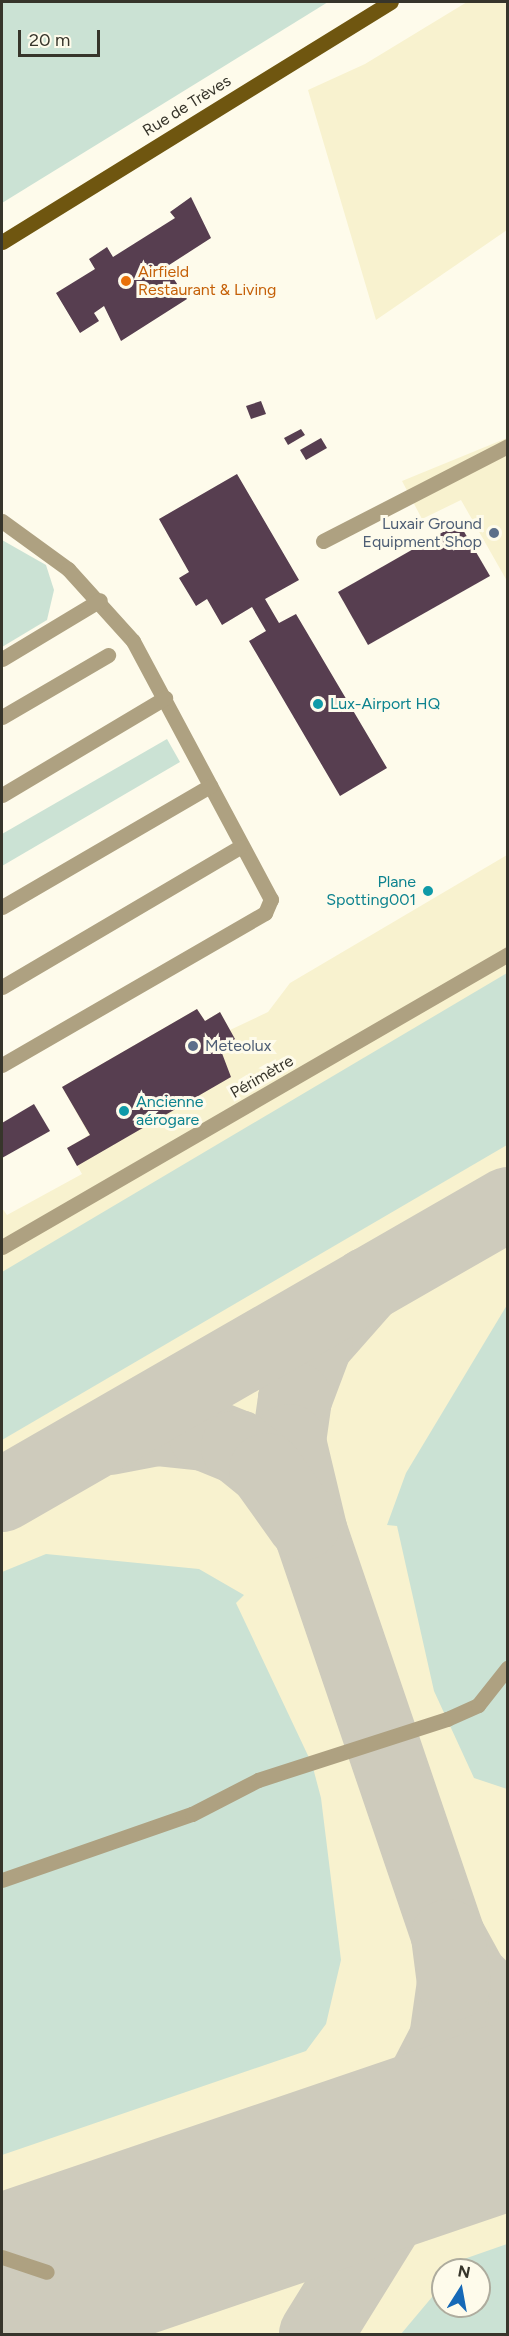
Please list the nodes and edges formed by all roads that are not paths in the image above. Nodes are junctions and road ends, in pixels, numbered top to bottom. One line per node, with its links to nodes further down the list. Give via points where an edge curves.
1 (391, 2): 2 (main road, Rue de Trèves)
2 (2, 242)
3 (507, 446): 5 (lane)
4 (2, 521): 6 (lane, via 68,569)
5 (323, 541)
6 (100, 600): 8 (lane); 9 (lane, via 133,641)
7 (108, 655): 10 (lane)
8 (2, 659)
9 (165, 698): 11 (lane); 12 (lane)
10 (2, 717)
11 (210, 786): 13 (lane); 14 (lane)
12 (2, 795)
13 (240, 847): 16 (lane); 17 (lane, via 270,899 265,913)
14 (2, 907)
15 (507, 954): 18 (lane, Périmètre)
16 (2, 987)
17 (2, 1065)
18 (2, 1247)
19 (507, 1667): 20 (lane, via 478,1705 447,1719 258,1780 192,1814)
20 (2, 1880)
21 (2, 2257): 22 (lane)
22 (47, 2272)

